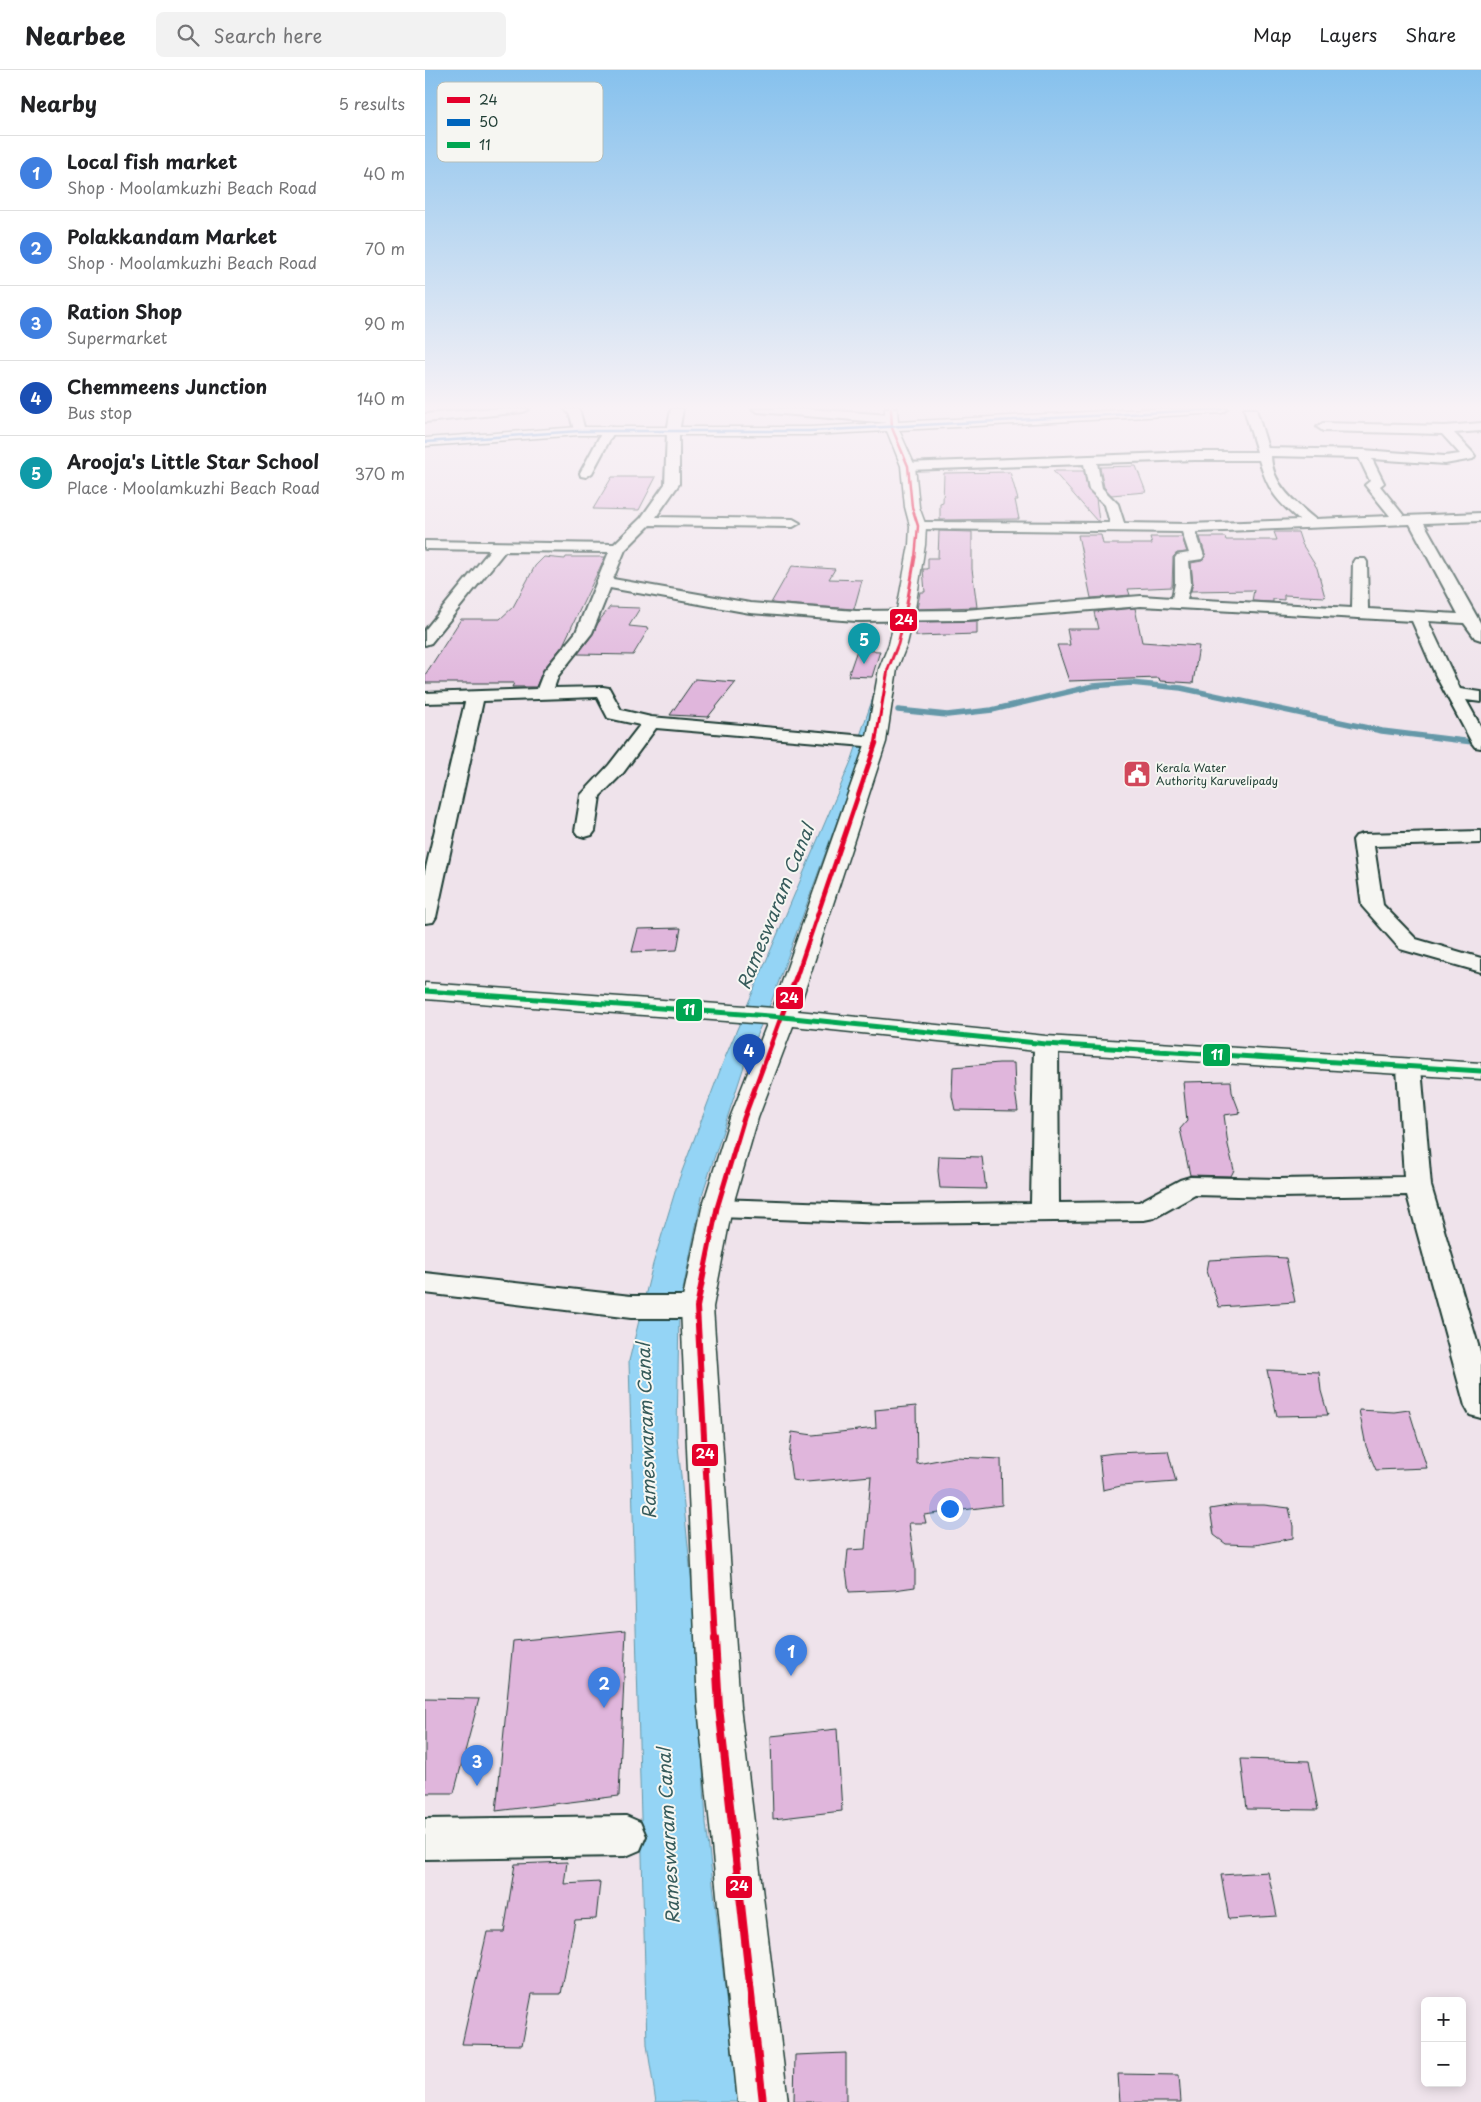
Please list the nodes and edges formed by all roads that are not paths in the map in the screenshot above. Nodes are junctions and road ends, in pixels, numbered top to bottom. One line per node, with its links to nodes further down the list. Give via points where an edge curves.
1 (658, 504): 9 (street)
2 (912, 504): 12 (street)
3 (1111, 504): 13 (street)
4 (1288, 504): 10 (street)
5 (1387, 504): 7 (street)
6 (1481, 517): 8 (street)
7 (1400, 520): 8 (street); 10 (street)
8 (1415, 520): 21 (street)
9 (646, 521): 11 (street); 17 (street)
10 (1309, 522): 14 (street)
11 (793, 523)
12 (918, 526): 13 (street); 24 (street)
13 (1118, 527): 14 (street)
14 (1188, 528): 20 (street, via 1197,556 1182,558 1183,583)
15 (425, 545): 16 (street)
16 (501, 546): 17 (street); 28 (street)
17 (618, 548): 19 (street)
18 (1360, 562): 23 (street)
19 (604, 582): 24 (street, via 750,608 856,616); 30 (street, via 584,633 550,674)
20 (1179, 603): 23 (street); 24 (street, via 1141,601 965,615)
21 (1461, 603): 22 (street); 26 (street)
22 (1481, 604)
23 (1360, 613): 25 (street)
24 (905, 614): 36 (street)
25 (1418, 616): 26 (street); 29 (street)
26 (1469, 619): 27 (street)
27 (1481, 635)
28 (425, 640)
29 (1453, 693): 31 (street); 35 (street)
30 (543, 695): 33 (street); 34 (street, via 603,692 614,714)
31 (1481, 697)
32 (425, 698): 33 (street)
33 (475, 698): 39 (street)
34 (651, 722): 36 (street); 37 (street, via 591,796)
35 (1480, 741)
36 (868, 742): 43 (street)
37 (585, 831)
38 (1481, 837): 41 (street, via 1363,840 1373,906 1408,944)
39 (427, 894): 40 (street)
40 (425, 917)
41 (1481, 965)
42 (425, 991): 43 (street)
43 (777, 1017): 44 (street); 48 (street)
44 (1046, 1044): 45 (street); 49 (street)
45 (1409, 1068): 46 (street); 47 (street)
46 (1481, 1071)
47 (1418, 1186): 49 (street, via 1190,1186 1144,1211); 52 (street)
48 (717, 1208): 49 (street, via 888,1214); 51 (street)
49 (1045, 1212)
50 (425, 1283): 51 (street, via 631,1307)
51 (697, 1307): 55 (street, via 719,1707)
52 (1481, 1406)
53 (626, 1836): 54 (street)
54 (425, 1839)
55 (763, 2102)

